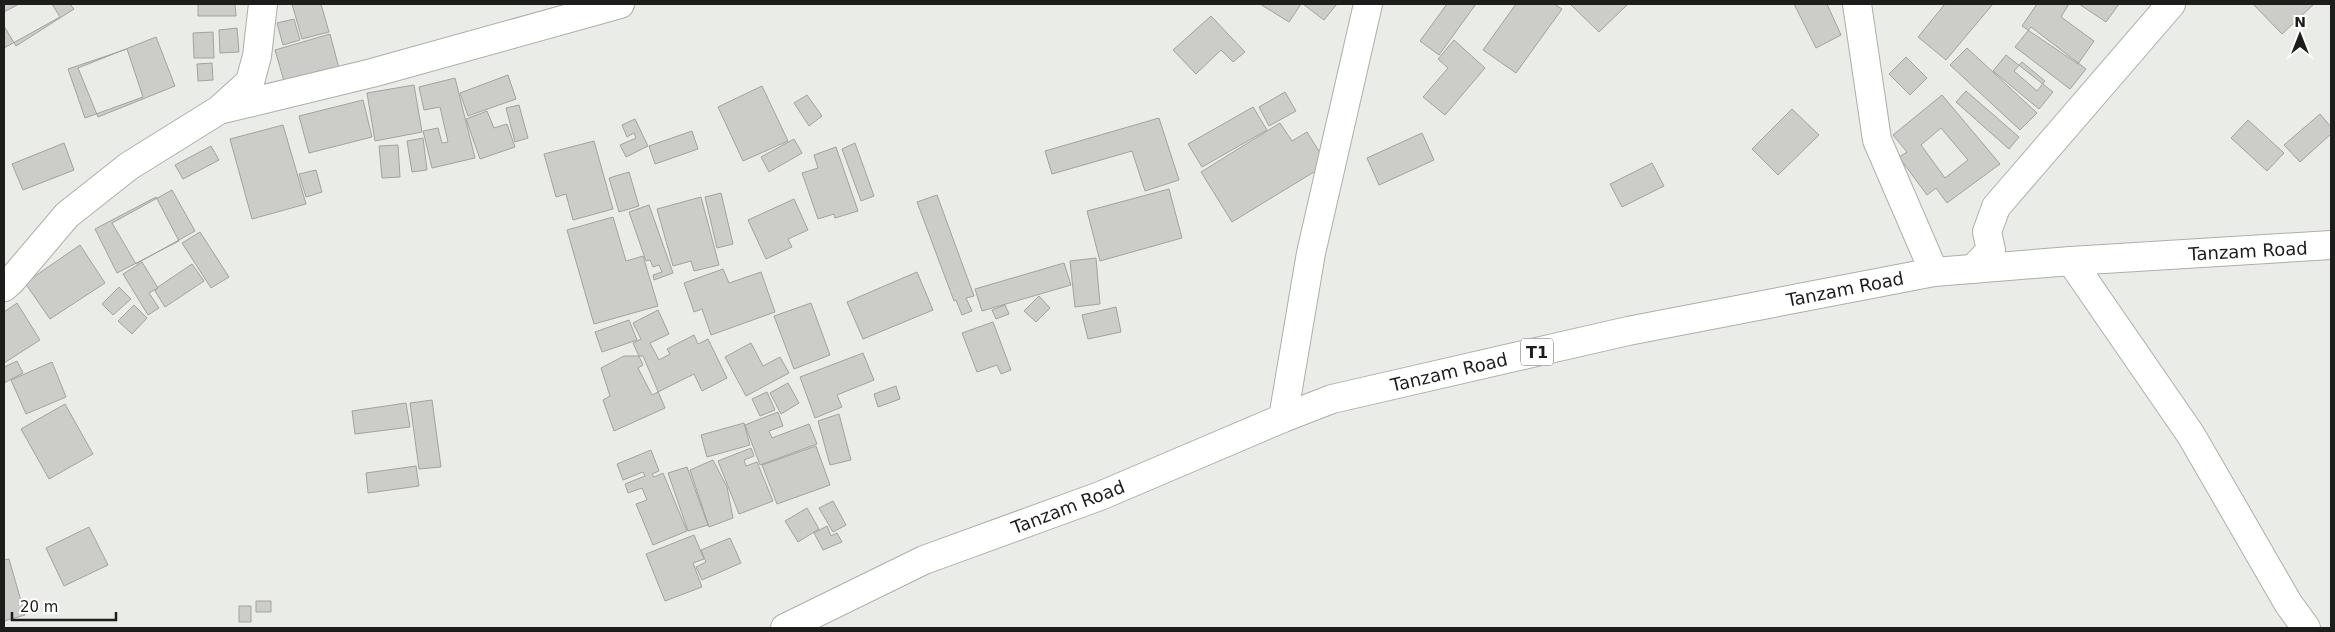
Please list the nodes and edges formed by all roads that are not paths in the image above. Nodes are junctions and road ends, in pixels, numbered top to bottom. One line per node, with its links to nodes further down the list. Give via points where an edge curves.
1 (263, 4): 6 (main road, via 257,56 250,82)
2 (620, 4): 6 (main road, via 372,73)
3 (1368, 4): 12 (main road, via 1311,253)
4 (1857, 4): 10 (main road, via 1876,140)
5 (2171, 4): 9 (main road, via 1996,207 1987,232 1991,250)
6 (219, 110): 11 (main road, via 130,166 66,215)
7 (2331, 246): 8 (main road, Tanzam Road / T1)
8 (2071, 261): 9 (main road, Tanzam Road / T1); 14 (main road, via 2191,436 2288,603)
9 (1973, 269): 10 (main road, Tanzam Road / T1)
10 (1934, 272): 12 (main road, Tanzam Road / T1, via 1628,331 1332,399)
11 (4, 287)
12 (1282, 418): 13 (main road, Tanzam Road / T1, via 1100,496 924,560)
13 (786, 628)
14 (2306, 628)

